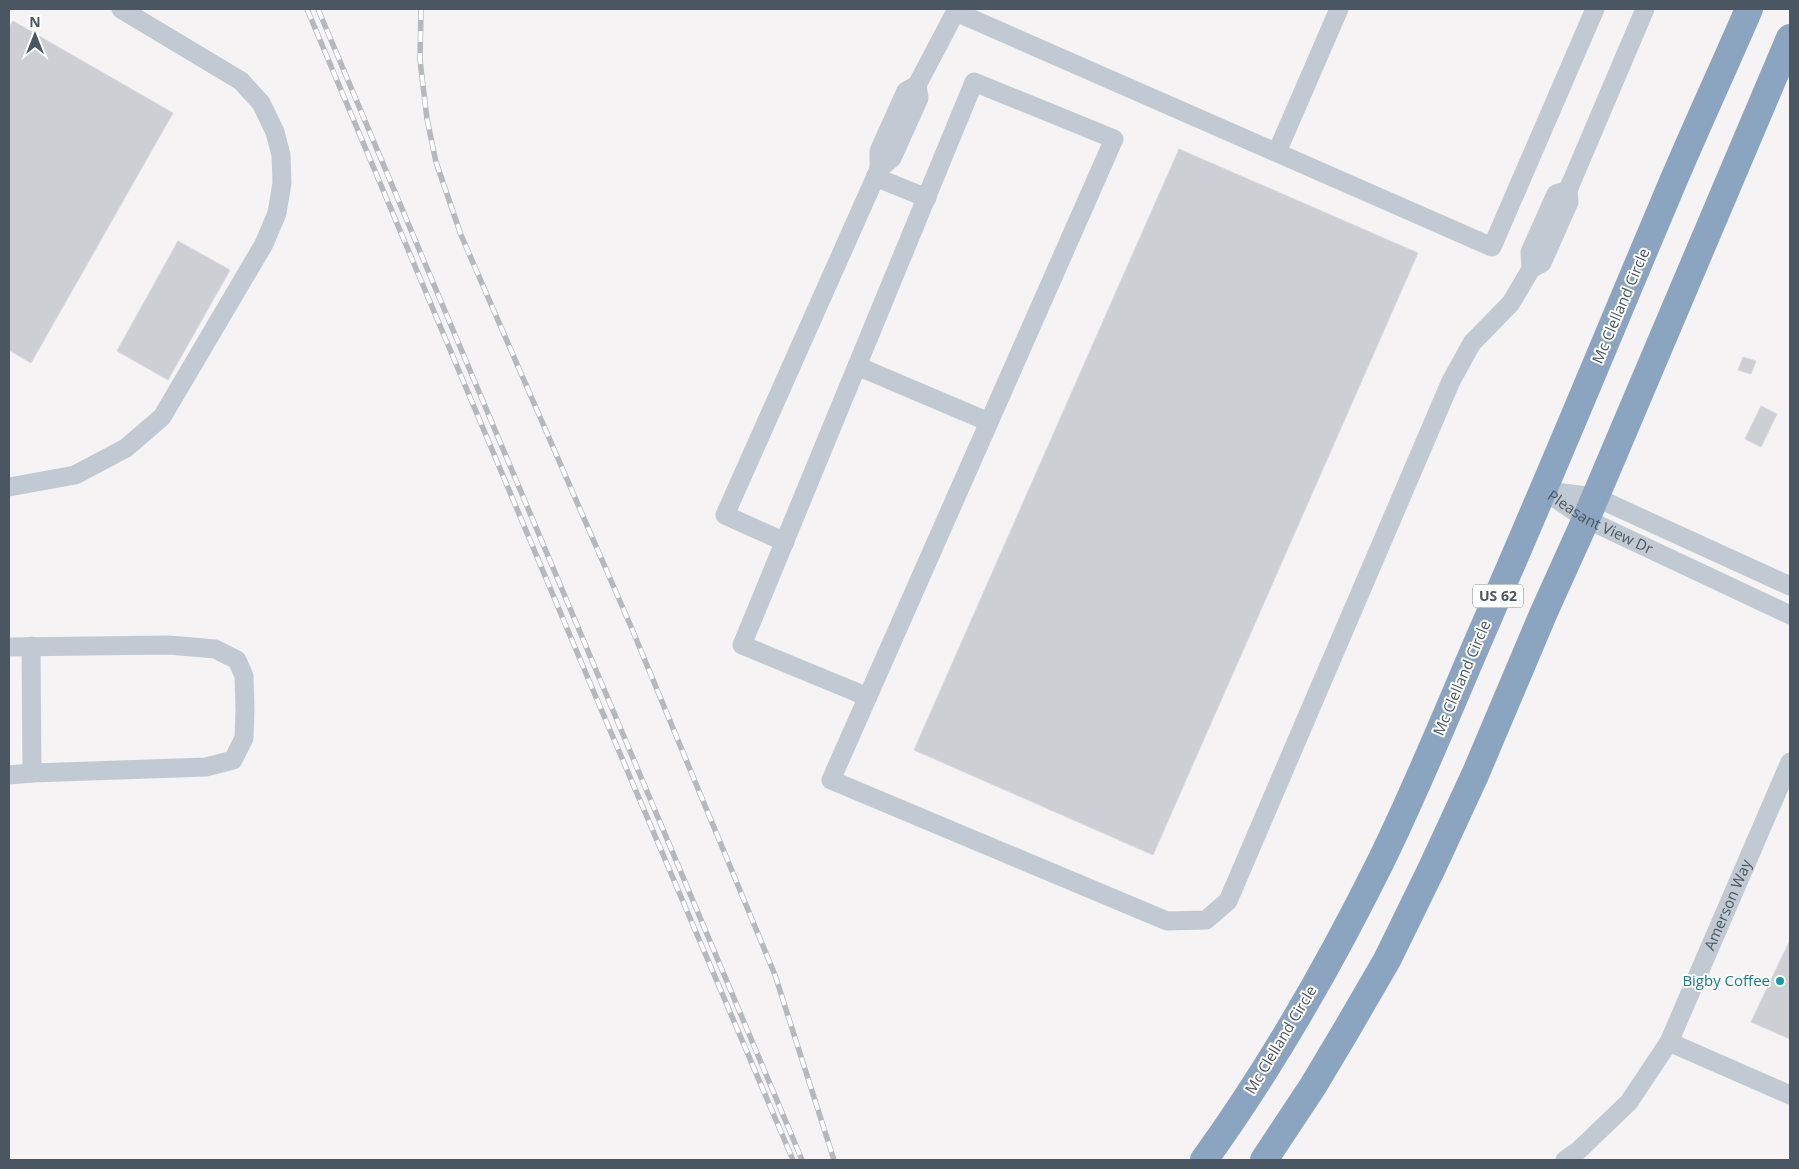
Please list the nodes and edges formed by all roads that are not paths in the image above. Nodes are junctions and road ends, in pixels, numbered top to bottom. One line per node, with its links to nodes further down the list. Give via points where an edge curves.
1 (121, 9): 13 (street, via 241,81 261,103 280,155 282,183 277,213 264,244 162,417 126,448 75,475)
2 (1339, 9): 8 (street)
3 (1595, 9): 8 (street, via 1492,247)
4 (1645, 9): 21 (street, via 1568,190 1556,194 1530,252 1531,268 1511,303 1472,343 1452,381 1228,901 1206,920 1167,921 831,780)
5 (1749, 9): 14 (highway, Mc Clelland Circle / US 62)
6 (956, 10): 8 (street); 9 (street, via 917,85 906,91 879,151)
7 (1790, 38): 15 (highway, US 62)
8 (1276, 152)
9 (877, 173): 10 (street); 16 (street, via 725,515)
10 (926, 198): 11 (street); 12 (street, via 974,82 1114,139)
11 (857, 366): 12 (street); 16 (street)
12 (989, 422): 21 (street)
13 (9, 487)
14 (1543, 490): 15 (street, Pleasant View Dr); 27 (highway, Mc Clelland Circle / US 62, via 1381,861 1289,1030)
15 (1590, 508): 17 (street, Pleasant View Dr); 18 (street, Pleasant View Dr); 28 (highway, US 62, via 1474,775 1395,943 1332,1056)
16 (785, 542): 21 (street, via 742,645)
17 (1790, 586)
18 (1790, 615)
19 (9, 646): 20 (street)
20 (30, 646): 23 (street); 23 (street, via 169,645 215,649 237,660 244,676 245,710 244,738 233,760 206,767)
21 (868, 697)
22 (1790, 762): 25 (street, Amerson Way)
23 (32, 773): 24 (street)
24 (9, 775)
25 (1669, 1042): 26 (street); 29 (street, Amerson Way, via 1629,1102 1578,1152)
26 (1790, 1096)
27 (1204, 1160)
28 (1264, 1160)
29 (1565, 1160)

